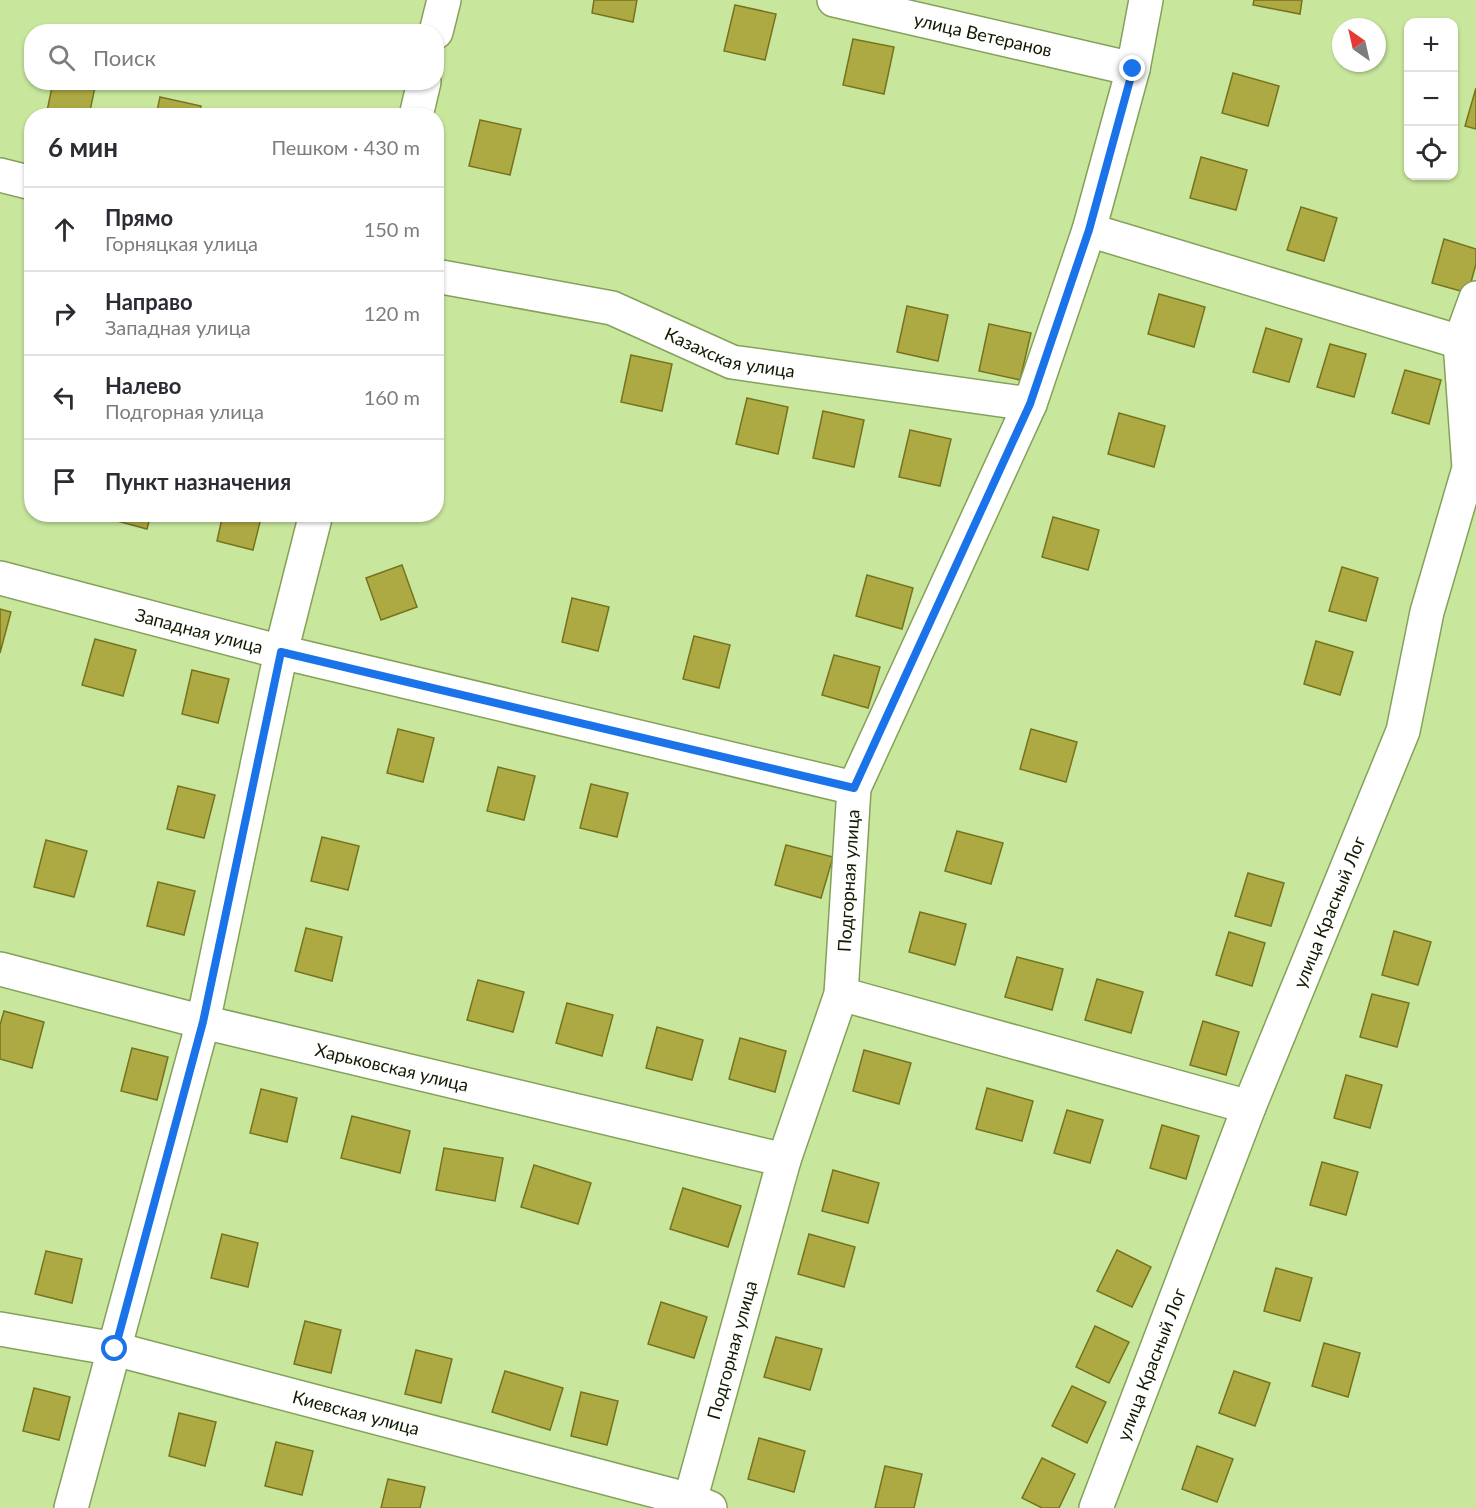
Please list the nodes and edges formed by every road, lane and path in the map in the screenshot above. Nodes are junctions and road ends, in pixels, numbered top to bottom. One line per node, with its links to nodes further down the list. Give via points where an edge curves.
1 (444, 0): 4 (street)
2 (834, 0): 5 (street, улица Ветеранов)
3 (1146, 0): 5 (street, Подгорная улица)
4 (438, 24)
5 (1133, 69): 10 (street, Подгорная улица)
6 (422, 90): 7 (street)
7 (418, 108)
8 (0, 175): 9 (street)
9 (24, 181)
10 (1089, 230): 13 (street); 14 (street, Подгорная улица)
11 (444, 277): 14 (street, Казахская улица, via 612,308 732,362)
12 (1476, 298): 13 (street, улица Красный Лог)
13 (1468, 347): 22 (street, улица Красный Лог, via 1469,468 1427,612 1403,731)
14 (1030, 404): 18 (street, Подгорная улица)
15 (314, 522): 17 (street)
16 (0, 578): 17 (street, Западная улица)
17 (281, 652): 18 (street, Западная улица); 21 (street)
18 (854, 788): 20 (street, Подгорная улица)
19 (0, 969): 21 (street, Харьковская улица)
20 (841, 994): 22 (street); 23 (street, Подгорная улица)
21 (203, 1022): 23 (street, Харьковская улица); 25 (street)
22 (1249, 1107): 28 (street, улица Красный Лог)
23 (784, 1160): 26 (street, Подгорная улица)
24 (0, 1329): 25 (street, Киевская улица)
25 (115, 1349): 26 (street, Киевская улица); 27 (street)
26 (696, 1505)
27 (71, 1508)
28 (1096, 1508)

